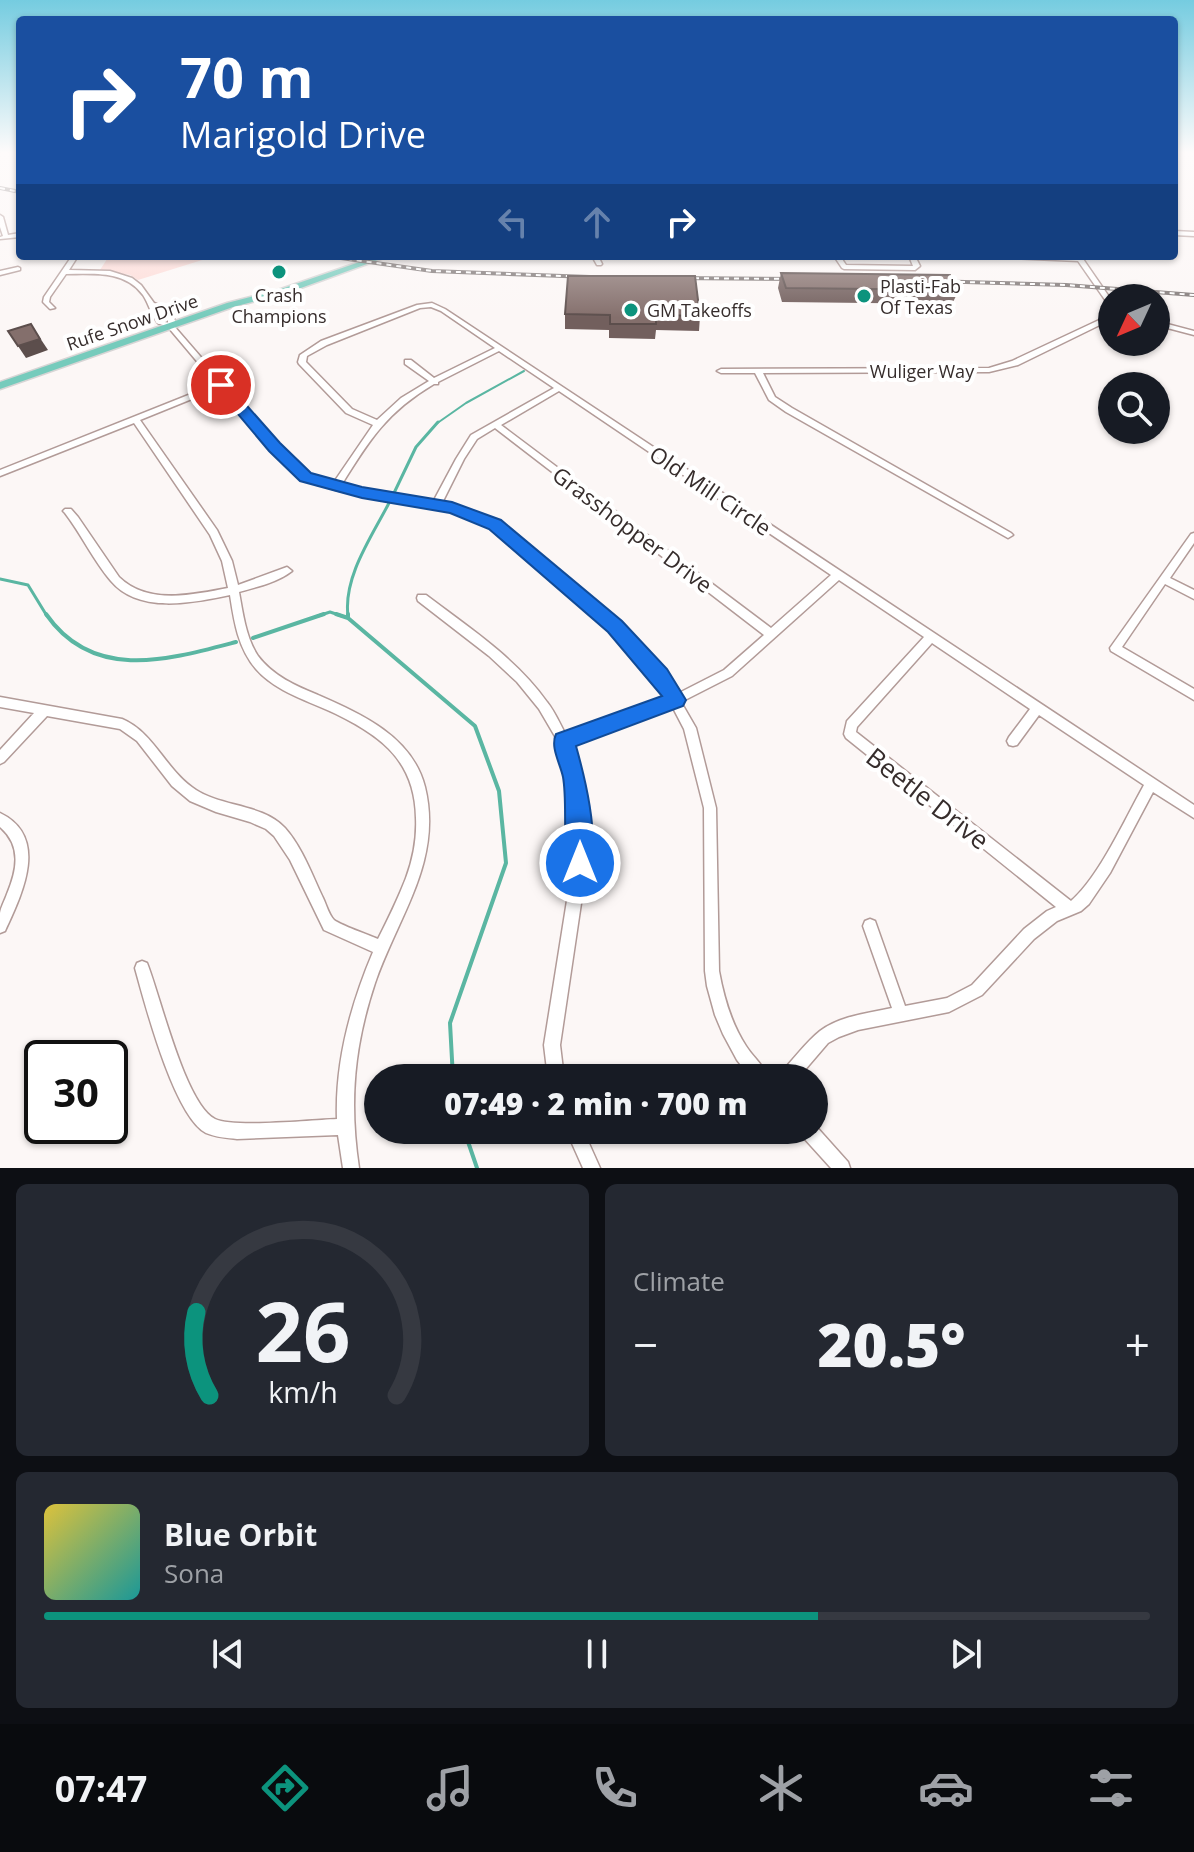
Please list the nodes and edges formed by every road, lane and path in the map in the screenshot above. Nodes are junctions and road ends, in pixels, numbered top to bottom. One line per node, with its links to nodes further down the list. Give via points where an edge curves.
1 (0, 217): 2 (street)
2 (3, 238)
3 (73, 260): 12 (street)
4 (353, 260): 15 (main road, Rufe Snow Drive, via 277,286)
5 (373, 260): 15 (main road, Rufe Snow Drive)
6 (597, 260): 10 (street)
7 (840, 260): 8 (street, via 844,267 915,268)
8 (914, 260)
9 (1081, 260): 14 (street)
10 (599, 264)
11 (18, 269): 13 (street)
12 (66, 272): 16 (street, via 47,297); 18 (street, via 127,277 142,289 160,322)
13 (0, 273)
14 (1098, 285)
15 (276, 291): 18 (main road, Rufe Snow Drive)
16 (52, 308)
17 (1098, 323): 24 (street, Wuliger Way, via 989,370)
18 (170, 326): 26 (street); 27 (main road, Rufe Snow Drive)
19 (1170, 327): 20 (street)
20 (1194, 333)
21 (500, 348): 25 (street); 28 (street, Old Mill Circle); 30 (street, Old Mill Circle, via 443,310 424,305 304,355 302,362 349,411)
22 (408, 362): 25 (street)
23 (721, 371): 24 (street, Wuliger Way)
24 (758, 371): 36 (street, via 772,398 789,410)
25 (435, 382): 30 (street)
26 (221, 385): 29 (street); 33 (street, via 297,471)
27 (0, 386)
28 (559, 388): 31 (street); 39 (street, Old Mill Circle)
29 (135, 418): 32 (street); 41 (street, via 218,535)
30 (378, 424): 33 (street)
31 (495, 424): 34 (street, via 469,443); 44 (street, Grasshopper Drive)
32 (0, 473)
33 (336, 487): 34 (street)
34 (436, 505): 47 (street, via 482,518 511,535 615,627 660,675)
35 (68, 511): 41 (street, via 116,580 135,593 190,598)
36 (1008, 535)
37 (1194, 536): 40 (street)
38 (287, 571): 41 (street)
39 (838, 575): 44 (street); 45 (street, Old Mill Circle)
40 (1164, 579): 42 (street); 46 (street, via 1115,648)
41 (235, 592): 60 (street, via 242,633 260,666 276,680 354,716 396,745 415,771 423,809 419,856 403,906)
42 (1194, 595)
43 (422, 598): 51 (street, via 520,675 539,696)
44 (772, 635): 47 (street, via 728,673)
45 (931, 637): 49 (street, Old Mill Circle); 57 (street, Beetle Drive, via 851,725 850,734)
46 (1194, 695)
47 (675, 700): 51 (street); 64 (street, via 690,728 710,808 715,993 734,1040)
48 (0, 702): 50 (street)
49 (1037, 708): 52 (street); 54 (street, Old Mill Circle)
50 (45, 710): 53 (street); 60 (street, via 122,724 143,737 190,793 272,825 293,851 329,925)
51 (564, 741): 63 (street, via 581,838 552,1045)
52 (1013, 741)
53 (0, 758)
54 (1151, 784): 55 (street, Old Mill Circle); 57 (street, via 1105,868 1084,899)
55 (1194, 812)
56 (0, 819): 58 (street, via 18,836 24,865)
57 (1069, 909): 62 (street, via 1029,934 977,990 949,1005)
58 (0, 926)
59 (870, 926): 62 (street)
60 (381, 948): 66 (street, via 367,984 346,1077)
61 (142, 968): 66 (street, via 178,1075 206,1124 235,1129)
62 (901, 1014): 65 (street, via 834,1031)
63 (554, 1064)
64 (751, 1064)
65 (800, 1064)
66 (346, 1127): 69 (street)
67 (581, 1144): 70 (street)
68 (821, 1144): 71 (street)
69 (351, 1168)
70 (592, 1168)
71 (842, 1168)

